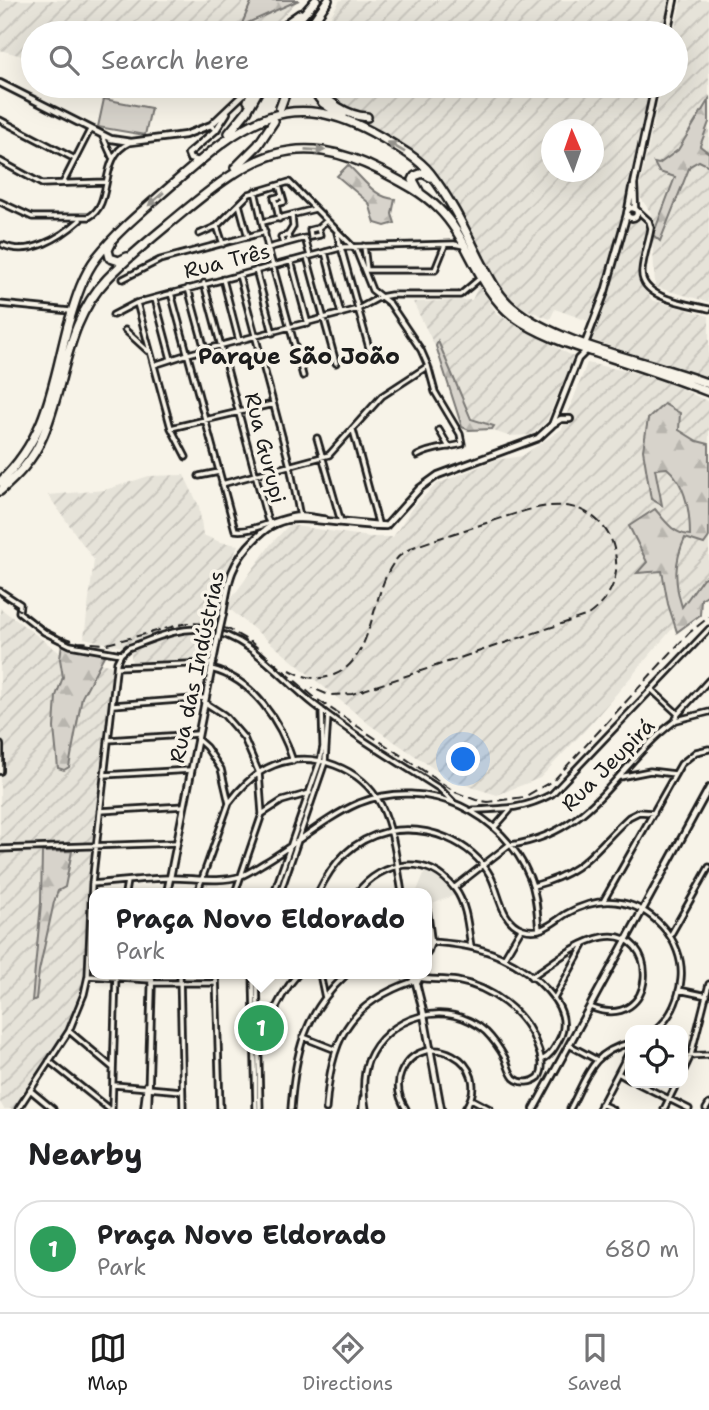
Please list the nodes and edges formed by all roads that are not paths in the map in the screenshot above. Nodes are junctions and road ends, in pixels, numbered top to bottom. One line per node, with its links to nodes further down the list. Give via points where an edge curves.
1 (317, 0): 4 (highway)
2 (329, 0): 7 (highway); 8 (highway)
3 (674, 0): 9 (street)
4 (307, 10): 5 (highway); 6 (highway)
5 (290, 21)
6 (297, 21)
7 (314, 21)
8 (318, 21)
9 (670, 21)
10 (2, 83): 11 (street)
11 (21, 93)
12 (30, 98): 27 (street)
13 (245, 98): 20 (street); 23 (highway)
14 (254, 98): 23 (highway)
15 (284, 98): 19 (highway)
16 (319, 98): 25 (highway)
17 (327, 98): 21 (highway, via 352,114)
18 (652, 98): 40 (street)
19 (280, 108)
20 (228, 110): 26 (street); 28 (street)
21 (367, 117)
22 (0, 120): 33 (street)
23 (240, 121): 31 (highway)
24 (274, 121): 36 (highway, via 258,145)
25 (352, 122): 31 (highway, via 323,114 289,113 249,125); 38 (highway, one-way to 25, via 407,153)
26 (211, 125): 28 (street); 30 (street, via 185,135)
27 (90, 130): 29 (street); 33 (street)
28 (216, 130): 34 (street, via 189,151 190,159)
29 (103, 135): 30 (street); 32 (street)
30 (131, 142): 32 (street)
31 (217, 147): 34 (highway)
32 (112, 157): 37 (street)
33 (75, 159): 39 (street)
34 (200, 161): 64 (highway, one-way to 64)
35 (0, 162): 39 (street, via 42,184)
36 (225, 178): 43 (highway, one-way to 43, via 275,153 328,150 353,157); 76 (highway)
37 (106, 182): 39 (street); 52 (street, via 96,212)
38 (436, 182): 43 (highway, via 423,173 415,176); 105 (highway, via 511,307)
39 (63, 183)
40 (634, 184): 47 (street); 48 (street)
41 (279, 185): 42 (street); 46 (street, via 289,182); 53 (street, via 282,196 274,198)
42 (256, 191): 45 (street); 55 (street)
43 (424, 195): 71 (highway)
44 (0, 202): 52 (street, via 32,217)
45 (240, 204): 56 (street); 62 (street)
46 (315, 209): 50 (street); 54 (street)
47 (636, 209): 48 (street); 49 (street); 51 (street)
48 (628, 212): 51 (street); 58 (street)
49 (642, 215): 51 (street); 93 (street, via 651,228 642,273 646,286 657,295)
50 (292, 216): 53 (street); 61 (street)
51 (635, 217): 58 (street)
52 (81, 219): 68 (street, via 63,236 24,250)
53 (279, 219): 55 (street)
54 (326, 221): 57 (street); 63 (street, via 310,230 311,237)
55 (263, 222): 59 (street)
56 (217, 226): 60 (street); 66 (street)
57 (337, 231): 72 (street); 73 (street)
58 (624, 231): 105 (street)
59 (265, 232): 62 (street); 74 (street)
60 (199, 234)
61 (288, 235): 65 (street); 67 (street, via 281,237)
62 (247, 237): 66 (street)
63 (305, 239): 65 (street); 77 (street)
64 (113, 240): 76 (highway, via 108,250 113,260); 94 (highway, via 96,258)
65 (289, 242): 67 (street)
66 (223, 244): 83 (street, via 160,260)
67 (283, 244): 74 (street)
68 (3, 245)
69 (445, 245): 70 (street, Rua Três); 70 (street, via 435,270 367,270); 71 (street, Rua Três)
70 (364, 246): 73 (street, Rua Três)
71 (466, 246): 82 (highway)
72 (341, 247): 73 (street, Rua Três); 75 (street, Rua Três); 92 (street)
73 (353, 247): 88 (street, via 372,290)
74 (268, 248): 79 (street)
75 (325, 252): 77 (street, Rua Três); 95 (street)
76 (134, 253): 136 (highway, via 89,301 69,347 43,438 15,479)
77 (309, 257): 78 (street, Rua Três); 97 (street)
78 (291, 261): 79 (street, Rua Três); 98 (street)
79 (273, 266): 80 (street, Rua Três); 99 (street)
80 (256, 270): 81 (street, Rua Três); 101 (street)
81 (239, 275): 84 (street, Rua Três); 102 (street)
82 (480, 275): 88 (street, via 460,295); 105 (highway, via 498,301 530,328)
83 (123, 279)
84 (223, 279): 85 (street, Rua Três); 103 (street)
85 (205, 283): 86 (street, Rua Três); 104 (street, Rua Gurupi)
86 (188, 288): 87 (street, Rua Três); 107 (street)
87 (171, 293): 89 (street, Rua Três); 109 (street)
88 (380, 297): 92 (street); 113 (street, via 390,304)
89 (155, 299): 90 (street, Rua Três); 110 (street)
90 (136, 303): 96 (street, Rua Três); 108 (street)
91 (0, 304): 94 (street)
92 (358, 309): 95 (street); 106 (street)
93 (709, 309)
94 (72, 311): 134 (highway, via 38,432 27,453)
95 (341, 314): 97 (street)
96 (113, 315)
97 (325, 319): 98 (street); 111 (street)
98 (308, 324): 99 (street)
99 (290, 328): 101 (street); 114 (street)
100 (125, 330): 108 (street)
101 (273, 333): 102 (street)
102 (256, 337): 103 (street); 117 (street)
103 (239, 341): 104 (street)
104 (221, 346): 107 (street); 118 (street, Rua Gurupi)
105 (583, 347): 115 (highway); 116 (highway); 121 (street)
106 (369, 348)
107 (205, 350): 109 (street)
108 (150, 352): 112 (street)
109 (188, 354): 110 (street); 119 (street)
110 (171, 359): 112 (street)
111 (336, 363)
112 (154, 365): 122 (street)
113 (428, 366): 123 (street, via 382,396); 126 (street, via 435,393 460,434 462,444)
114 (303, 376)
115 (709, 384)
116 (709, 392)
117 (273, 404): 118 (street); 130 (street)
118 (239, 411): 119 (street); 132 (street, Rua Gurupi)
119 (205, 419): 122 (street); 131 (street)
120 (570, 419): 121 (street)
121 (552, 425): 140 (street, Rua das Indústrias, via 538,438 429,481 386,526)
122 (171, 428): 128 (street)
123 (353, 430): 129 (street); 140 (street)
124 (439, 430): 126 (street)
125 (317, 438): 129 (street)
126 (449, 447): 127 (street)
127 (417, 456)
128 (187, 457)
129 (323, 457): 130 (street); 139 (street)
130 (290, 466): 132 (street); 137 (street)
131 (219, 472): 133 (street); 135 (street)
132 (256, 475): 135 (street); 138 (street, Rua Gurupi)
133 (199, 476)
134 (0, 482)
135 (222, 484): 138 (street, via 235,530)
136 (0, 491)
137 (300, 517): 138 (street, Rua das Indústrias); 139 (street, Rua das Indústrias)
138 (268, 522): 144 (street, Rua das Indústrias, bridge, via 232,570)
139 (341, 522): 140 (street, Rua das Indústrias)
140 (378, 524)
141 (0, 591): 143 (street, via 20,604 19,612 44,632 70,646)
142 (709, 629): 148 (street)
143 (121, 654): 145 (street); 151 (street, via 181,630 228,635)
144 (212, 663): 145 (street); 146 (street, Rua das Indústrias)
145 (117, 667): 150 (street)
146 (211, 669): 149 (street, Rua das Indústrias); 160 (street, via 232,677 262,703 278,725)
147 (709, 680): 153 (street, Rua Jeupirá)
148 (652, 690): 153 (street); 176 (street, via 552,794)
149 (204, 700): 150 (street); 156 (street, Rua das Indústrias); 164 (street, via 244,738)
150 (113, 705): 157 (street)
151 (321, 710): 154 (street); 161 (street)
152 (709, 712): 155 (street)
153 (678, 714): 155 (street, Rua Jeupirá)
154 (328, 715): 161 (street); 169 (street)
155 (675, 721): 167 (street, Rua Jeupirá)
156 (198, 736): 157 (street); 162 (street, Rua das Indústrias); 174 (street, via 221,769)
157 (108, 740): 166 (street)
158 (0, 745): 163 (street)
159 (709, 749): 165 (street, via 688,757)
160 (293, 761): 161 (street); 164 (street)
161 (323, 761): 170 (street); 171 (street, via 354,774); 183 (street)
162 (191, 770): 166 (street); 175 (street, Rua das Indústrias)
163 (0, 771)
164 (259, 773): 174 (street); 180 (street)
165 (676, 774): 167 (street, via 650,771); 179 (street)
166 (104, 775): 178 (street)
167 (618, 778): 185 (street, Rua Jeupirá, via 570,825 539,840)
168 (709, 788): 210 (street)
169 (440, 789): 172 (street); 173 (street)
170 (310, 793): 180 (street, via 282,801); 187 (street)
171 (377, 798): 172 (street, via 407,794); 182 (street); 183 (street, via 343,811)
172 (439, 798): 173 (street)
173 (454, 802): 177 (street)
174 (229, 803): 194 (street)
175 (184, 806): 178 (street); 184 (street, Rua das Indústrias)
176 (511, 809): 177 (street); 181 (street)
177 (473, 810): 181 (street)
178 (100, 811): 186 (street)
179 (654, 813): 197 (street, via 629,817 577,869); 209 (street)
180 (262, 814): 192 (street)
181 (495, 827): 185 (street)
182 (391, 832): 189 (street); 190 (street, via 439,834); 205 (street, via 362,841 341,856)
183 (298, 842): 187 (street); 204 (street)
184 (177, 843): 186 (street); 193 (street, Rua das Indústrias)
185 (511, 845): 190 (street, Rua Jeupirá); 197 (street)
186 (96, 847): 188 (street); 196 (street)
187 (290, 848): 192 (street); 203 (street)
188 (0, 849)
189 (397, 866): 206 (street, via 377,873); 207 (street); 208 (street, via 431,870)
190 (483, 866): 208 (street, Rua Jeupirá); 211 (street, via 508,919)
191 (709, 867): 213 (street)
192 (241, 876): 194 (street); 202 (street)
193 (170, 878): 194 (street); 195 (street); 200 (street, Rua das Indústrias)
194 (202, 879): 201 (street)
195 (127, 881): 196 (street); 199 (street)
196 (92, 884): 198 (street)
197 (533, 886): 212 (street)
198 (92, 888)
199 (126, 888)
200 (168, 888)
201 (199, 888)
202 (237, 888)
203 (278, 888)
204 (279, 888)
205 (321, 888)
206 (362, 888)
207 (401, 888)
208 (454, 888): 217 (street, via 465,912)
209 (604, 900): 210 (street); 212 (street, via 575,909)
210 (643, 910): 213 (street); 214 (street)
211 (521, 929): 212 (street); 219 (street)
212 (539, 930)
213 (670, 936): 235 (street, via 680,960)
214 (624, 940): 216 (street, via 607,937); 239 (street); 239 (street, via 644,963 641,992 632,1004 618,1011)
215 (432, 942): 217 (street)
216 (585, 943): 221 (street); 238 (street)
217 (471, 947): 219 (street)
218 (89, 953): 220 (street)
219 (504, 958): 221 (street)
220 (88, 976): 242 (street)
221 (531, 977): 238 (street)
222 (116, 979): 257 (street)
223 (151, 979): 234 (street); 264 (street)
224 (180, 979): 234 (street)
225 (215, 979): 232 (street)
226 (255, 979): 248 (street)
227 (255, 979): 261 (street)
228 (294, 979): 248 (street, via 273,1014)
229 (321, 979): 237 (street)
230 (342, 979): 237 (street)
231 (417, 980): 240 (street); 246 (street, via 369,1003 352,1019); 252 (street, via 469,984 503,1001 530,1030)
232 (215, 983): 234 (street); 275 (street)
233 (709, 984): 236 (street)
234 (180, 985): 269 (street)
235 (679, 990): 236 (street); 241 (street)
236 (706, 996): 250 (street)
237 (325, 998): 243 (street)
238 (554, 999): 252 (street, via 565,1027 550,1056)
239 (588, 1006): 244 (street)
240 (424, 1015): 247 (street); 259 (street, via 444,1014 473,1023 494,1042 517,1080 525,1082); 274 (street, via 407,1020 380,1040 368,1062)
241 (660, 1025)
242 (69, 1031): 255 (street); 257 (street)
243 (303, 1037): 246 (street); 282 (street)
244 (568, 1044): 253 (street); 262 (street)
245 (625, 1045): 253 (street)
246 (336, 1050): 283 (street)
247 (430, 1050): 271 (street, via 449,1052 464,1063 472,1080); 284 (street, via 416,1055 402,1071 399,1093); 285 (street)
248 (259, 1052): 261 (street)
249 (688, 1055): 250 (street)
250 (691, 1055): 251 (street); 256 (street)
251 (709, 1055)
252 (542, 1060): 259 (street)
253 (597, 1060): 289 (street)
254 (624, 1060): 258 (street)
255 (49, 1061): 268 (street); 278 (street)
256 (688, 1061)
257 (113, 1069): 263 (street)
258 (618, 1073): 260 (street); 273 (street)
259 (540, 1075): 262 (street); 265 (street)
260 (625, 1077)
261 (258, 1081): 281 (street)
262 (550, 1081): 265 (street)
263 (113, 1085): 264 (street); 278 (street)
264 (147, 1087): 269 (street); 279 (street)
265 (547, 1087): 288 (street)
266 (648, 1088): 270 (street)
267 (674, 1088): 270 (street)
268 (30, 1090): 276 (street); 277 (street)
269 (182, 1091): 280 (street)
270 (669, 1098): 291 (street); 292 (street)
271 (471, 1099): 286 (street); 287 (street)
272 (709, 1104): 293 (street)
273 (600, 1106): 290 (street)
274 (364, 1107)
275 (220, 1108)
276 (18, 1109)
277 (53, 1109)
278 (111, 1109)
279 (146, 1109)
280 (183, 1109)
281 (258, 1109)
282 (291, 1109)
283 (326, 1109)
284 (406, 1109)
285 (441, 1109)
286 (465, 1109)
287 (490, 1109)
288 (534, 1109)
289 (570, 1109)
290 (611, 1109)
291 (664, 1109)
292 (690, 1109)
293 (706, 1109)

